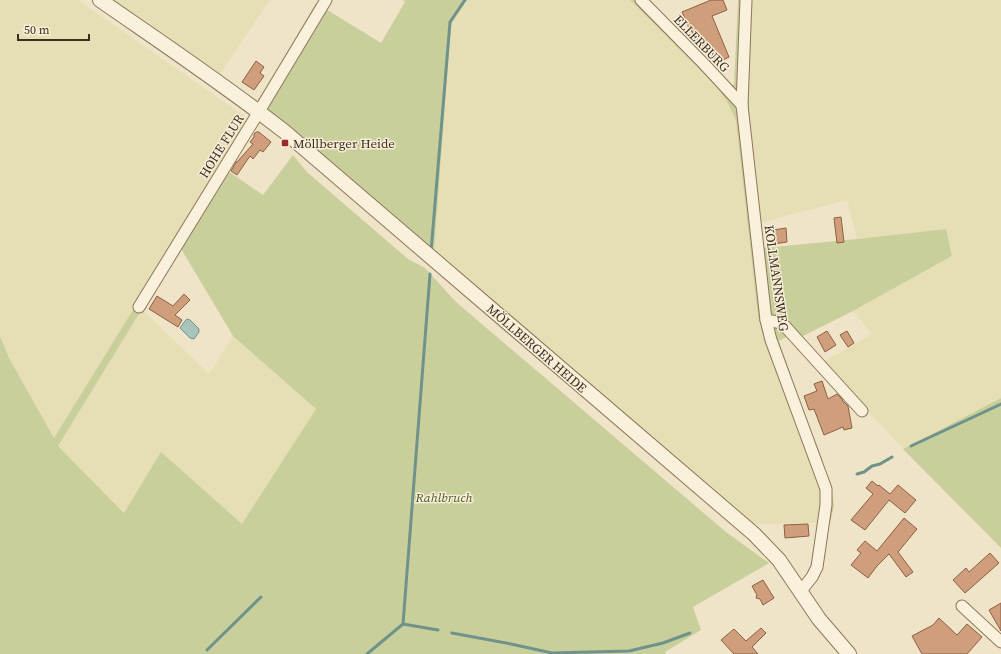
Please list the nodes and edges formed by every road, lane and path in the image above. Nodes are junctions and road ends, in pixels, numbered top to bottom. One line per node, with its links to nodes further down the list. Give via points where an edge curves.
1 (100, 0): 6 (street, MÖLLBERGER HEIDE)
2 (326, 0): 6 (street, HOHE FLUR)
3 (641, 0): 5 (street, ELLERBURG)
4 (746, 0): 5 (street, KOLLMANNSWEG)
5 (742, 105): 8 (street, KOLLMANNSWEG)
6 (259, 112): 7 (street, HOHE FLUR); 10 (street, MÖLLBERGER HEIDE, via 754,534 779,560)
7 (139, 306)
8 (766, 320): 9 (street, via 782,322); 10 (street, KOLLMANNSWEG, via 771,340 826,488 817,567)
9 (862, 411)
10 (800, 592): 13 (street, MÖLLBERGER HEIDE)
11 (962, 606): 12 (street)
12 (1001, 642)
13 (848, 654)

